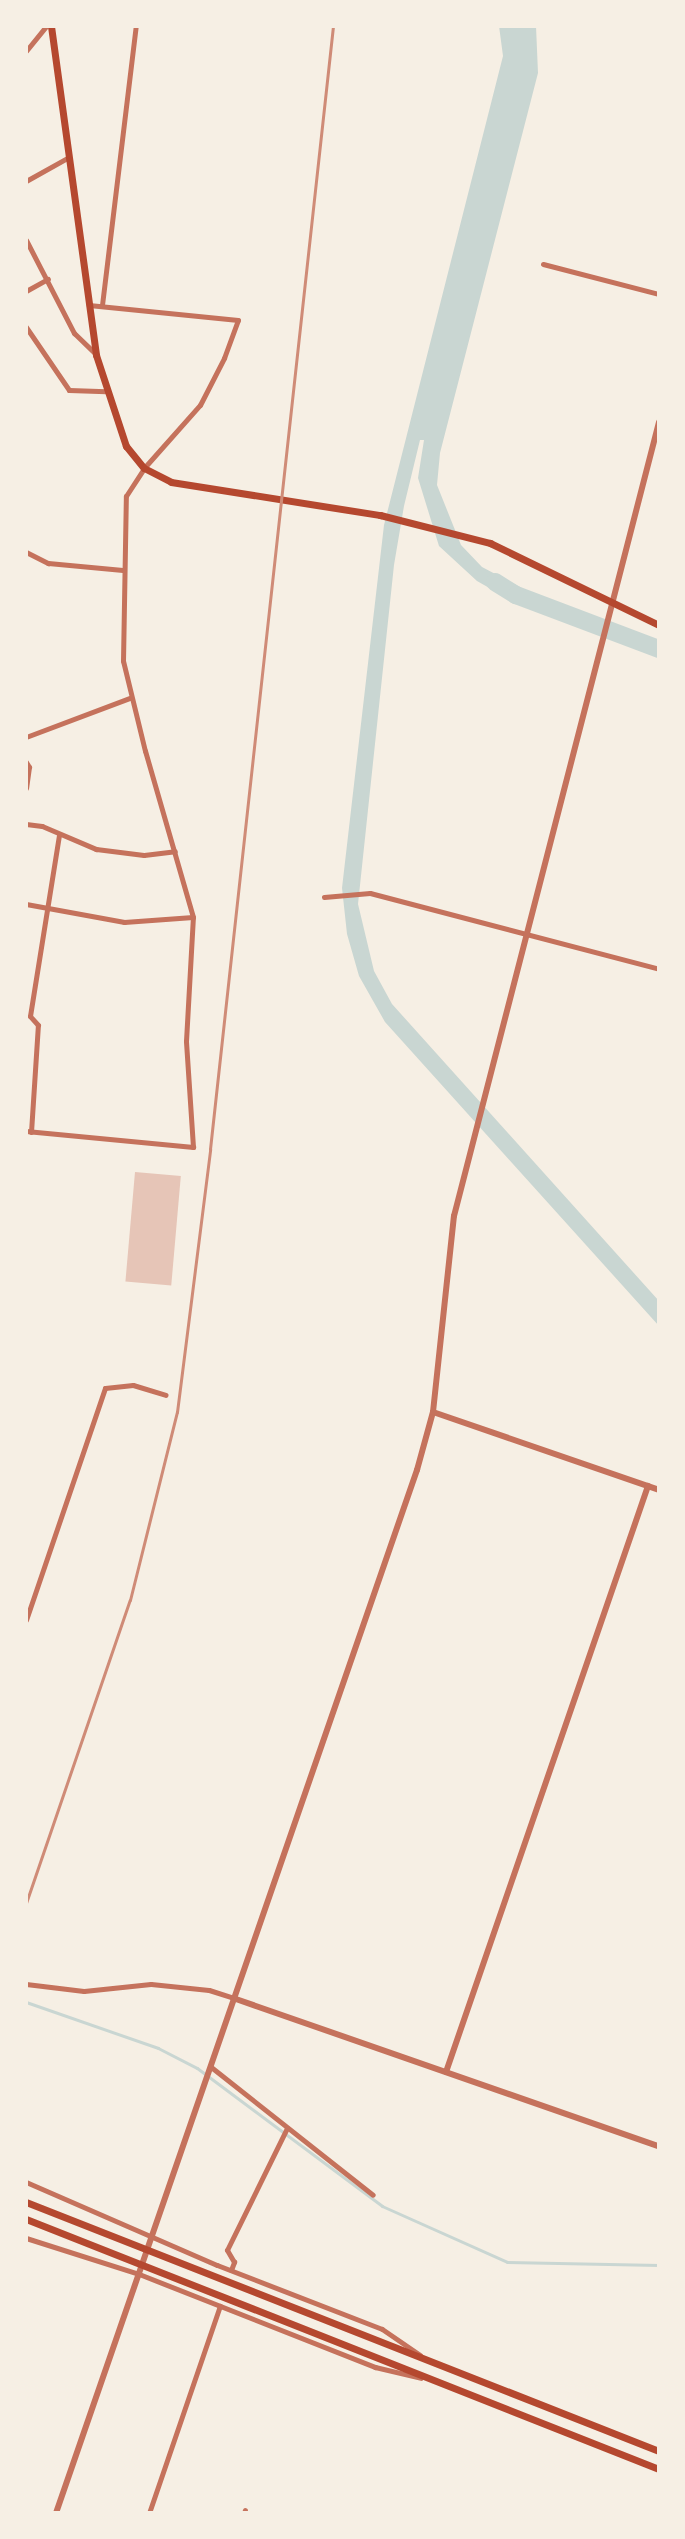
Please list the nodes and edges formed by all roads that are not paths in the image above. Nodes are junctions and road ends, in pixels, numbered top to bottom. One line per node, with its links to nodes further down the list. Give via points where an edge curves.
1 (49, 26): 3 (street); 4 (main road)
2 (136, 26): 12 (street)
3 (26, 51)
4 (69, 157): 5 (street); 11 (main road)
5 (26, 181)
6 (26, 240): 8 (street)
7 (543, 264): 10 (street)
8 (48, 279): 9 (street); 14 (street, via 74,333)
9 (26, 291)
10 (659, 294)
11 (89, 305): 12 (street); 14 (main road)
12 (102, 305): 17 (street, via 238,320 200,405)
13 (26, 327): 15 (street, via 69,390)
14 (96, 355): 15 (main road)
15 (106, 391): 17 (main road, via 126,446)
16 (659, 422): 20 (street)
17 (144, 468): 19 (street, via 126,496); 20 (main road, via 195,488 380,515 461,535 509,551)
18 (26, 552): 19 (street, via 48,563)
19 (123, 570): 22 (street, via 123,661)
20 (611, 605): 21 (main road); 33 (street)
21 (659, 625)
22 (130, 698): 23 (street); 28 (street)
23 (26, 737)
24 (26, 762): 25 (street)
25 (26, 788)
26 (26, 824): 27 (street)
27 (59, 834): 28 (street, via 96,849 144,855); 31 (street)
28 (176, 851): 32 (street)
29 (324, 897): 33 (street, via 364,893)
30 (26, 904): 31 (street)
31 (49, 906): 32 (street, via 124,922); 35 (street, via 30,1016 38,1025)
32 (193, 917): 35 (street, via 186,1041 193,1147)
33 (526, 934): 34 (street); 37 (street, via 454,1216)
34 (659, 969)
35 (28, 1132)
36 (166, 1395): 40 (street, via 133,1385 105,1388)
37 (433, 1412): 38 (street); 42 (street)
38 (648, 1486): 39 (street); 44 (street)
39 (659, 1490)
40 (26, 1620)
41 (26, 1984): 42 (street, via 84,1991 185,1986)
42 (233, 1998): 43 (street); 44 (street)
43 (211, 2067): 45 (street); 51 (street)
44 (446, 2072): 46 (street)
45 (287, 2128): 48 (street); 53 (street, via 227,2250 234,2262)
46 (659, 2146)
47 (26, 2182): 51 (street)
48 (373, 2195)
49 (26, 2200): 56 (main road)
50 (26, 2220): 57 (main road)
51 (152, 2234): 53 (street); 54 (street)
52 (26, 2238): 54 (street)
53 (231, 2270): 56 (street, via 382,2329)
54 (139, 2274): 55 (street); 60 (street)
55 (220, 2306): 57 (street, via 375,2367); 61 (street)
56 (427, 2360): 58 (main road)
57 (422, 2378): 59 (main road)
58 (659, 2451)
59 (659, 2469)
60 (56, 2513)
61 (149, 2513)

